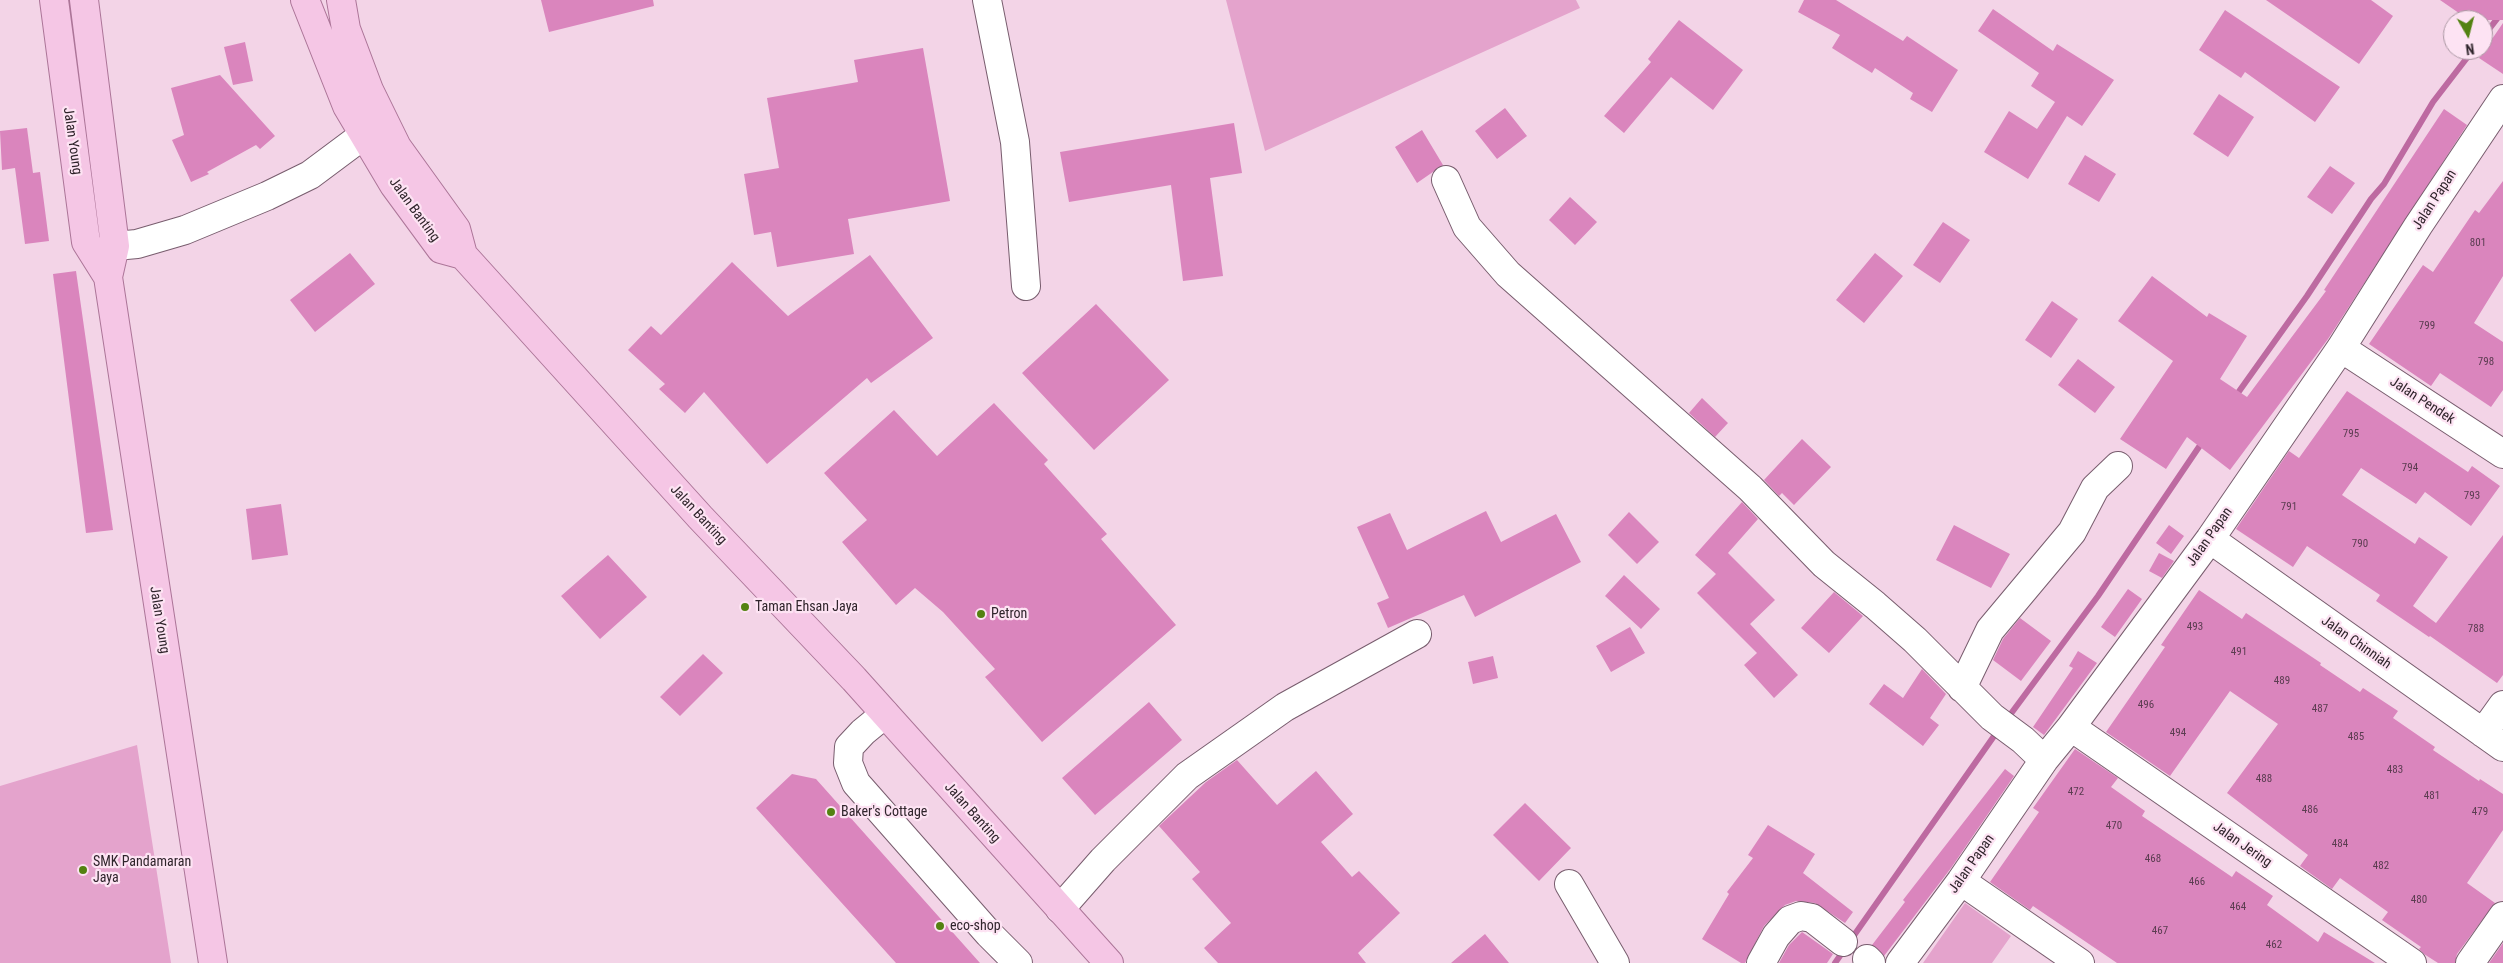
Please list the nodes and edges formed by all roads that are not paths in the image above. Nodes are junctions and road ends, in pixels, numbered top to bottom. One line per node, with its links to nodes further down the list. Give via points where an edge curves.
1 (54, 0): 13 (main road, Jalan Young, via 86,242)
2 (84, 0): 11 (main road, Jalan Young)
3 (336, 0): 7 (main road)
4 (341, 0): 7 (main road)
5 (987, 0): 14 (street, via 1015,142)
6 (305, 7): 9 (main road, Jalan Banting, via 347,106)
7 (346, 28): 12 (main road, via 369,90 397,146 456,229)
8 (2503, 99): 15 (street, Jalan Papan)
9 (365, 134): 11 (street, via 310,175 267,196 185,230 137,244); 12 (main road, Jalan Banting, via 394,185 441,248)
10 (1446, 180): 20 (street, via 1467,227 1508,274 1750,488 1824,564 1882,610)
11 (115, 246): 13 (main road, Jalan Young)
12 (463, 255): 22 (main road, Jalan Banting, via 700,517)
13 (108, 277): 31 (main road, Jalan Young)
14 (1026, 286)
15 (2341, 348): 16 (street, Jalan Pendek); 18 (street, Jalan Papan)
16 (2501, 448)
17 (2118, 466): 20 (street, via 2094,488 2072,532 1990,630)
18 (2210, 539): 23 (street, Jalan Papan); 24 (street, Jalan Chinniah)
19 (1417, 634): 28 (street, via 1285,707 1187,776 1103,860)
20 (1962, 688): 25 (street)
21 (2503, 705): 24 (street)
22 (885, 714): 28 (main road, Jalan Banting); 32 (street, via 850,747 848,764 856,784)
23 (2071, 727): 25 (street, Jalan Papan); 38 (street, Jalan Jering)
24 (2493, 740)
25 (2044, 760): 26 (street, Jalan Papan)
26 (1961, 881): 36 (street, Jalan Papan); 37 (street)
27 (1569, 884): 34 (street)
28 (1060, 909): 33 (main road, Jalan Banting)
29 (2503, 916): 39 (street)
30 (1843, 942): 35 (street, via 1812,918 1801,916 1790,920 1776,936)
31 (213, 963)
32 (1018, 963)
33 (1108, 963)
34 (1615, 963)
35 (1762, 963)
36 (1900, 963)
37 (2080, 963)
38 (2412, 963)
39 (2470, 963)

